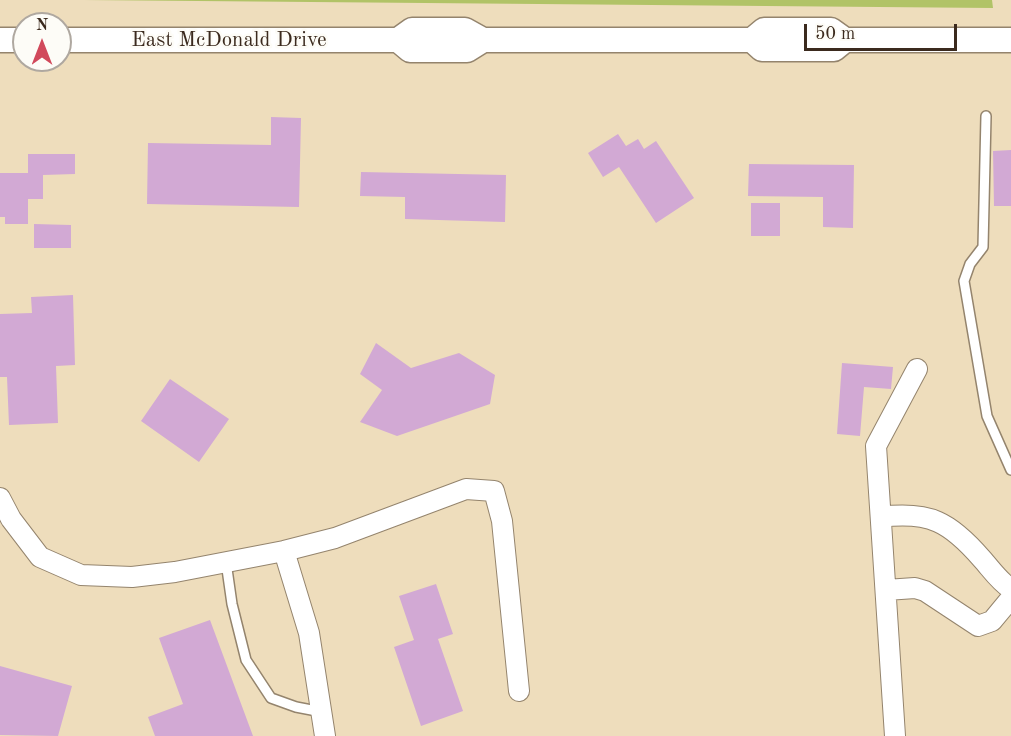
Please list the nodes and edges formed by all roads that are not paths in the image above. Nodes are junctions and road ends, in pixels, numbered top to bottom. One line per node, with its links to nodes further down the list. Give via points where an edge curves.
1 (72, 40): 2 (street, East McDonald Drive, via 398,40 412,30 465,30 483,40 752,40 764,30 831,30 846,40)
2 (1011, 40)
3 (986, 116): 5 (lane, via 983,247 970,264 964,281 987,416)
4 (917, 369): 7 (street, via 876,446)
5 (1011, 470)
6 (0, 498): 9 (street, via 10,519 40,557 81,575 132,577)
7 (881, 517): 10 (street, via 914,514 945,526 966,541); 11 (street)
8 (284, 551): 9 (street); 13 (street, via 335,537 466,489 494,490 502,521); 14 (street, via 309,633)
9 (226, 562): 14 (lane, via 231,604 246,660 272,698)
10 (1011, 589)
11 (886, 590): 12 (street, via 925,591 978,626 992,621); 16 (street)
12 (1011, 598)
13 (519, 691)
14 (322, 712): 15 (street)
15 (325, 736)
16 (895, 736)

